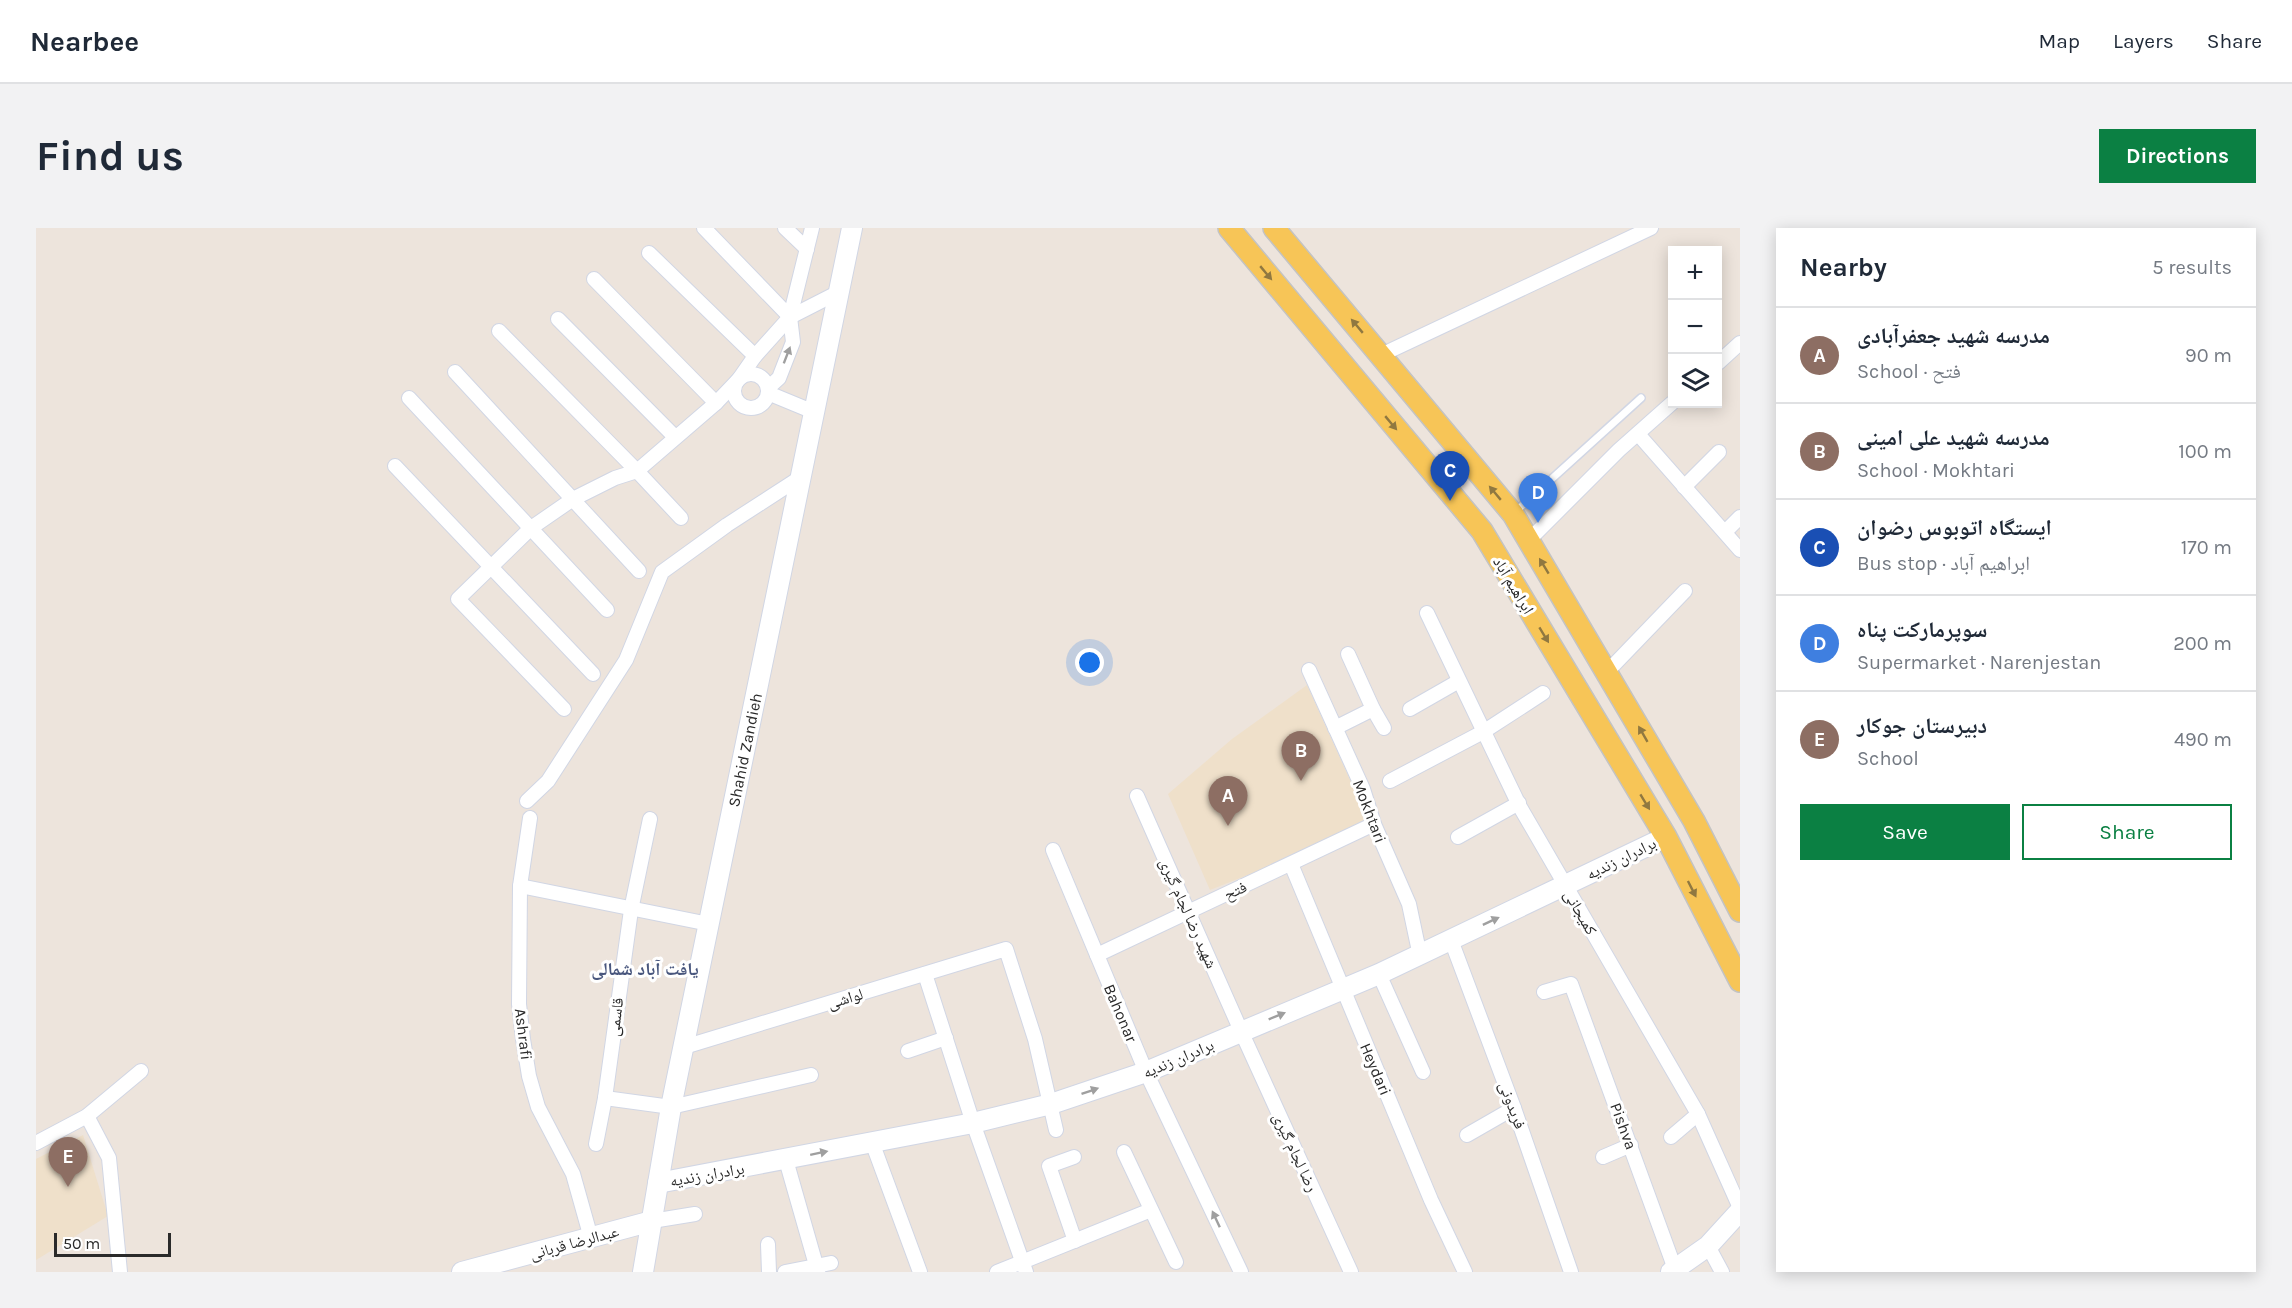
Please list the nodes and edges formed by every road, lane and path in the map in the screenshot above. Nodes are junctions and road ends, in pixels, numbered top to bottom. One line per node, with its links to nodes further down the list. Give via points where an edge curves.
1 (704, 228): 12 (street)
2 (785, 228): 8 (street)
3 (812, 228): 8 (street)
4 (852, 228): 11 (street, Shahid Zandieh)
5 (1229, 228): 67 (main road, ابراهیم آباد, one-way to 67, via 1482,531)
6 (1274, 228): 16 (main road, one-way to 6)
7 (1651, 228): 16 (street)
8 (807, 249): 12 (street)
9 (649, 253): 17 (street)
10 (594, 279): 24 (street)
11 (839, 292): 12 (street); 26 (street, Shahid Zandieh)
12 (790, 317): 17 (street); 21 (street, one-way to 12, via 779,378 793,342)
13 (558, 319): 28 (street)
14 (499, 331): 31 (street)
15 (1740, 343): 18 (street)
16 (1382, 355): 35 (main road, one-way to 16)
17 (755, 356): 20 (street)
18 (1722, 359)
19 (455, 372): 34 (street)
20 (739, 379): 21 (street, via 748,374 758,375); 21 (street, via 735,395 746,407 762,403); 24 (street)
21 (768, 390): 26 (street)
22 (409, 398): 38 (street)
23 (1641, 398): 35 (lane)
24 (716, 403): 28 (street)
25 (1668, 407): 27 (street)
26 (814, 412): 32 (street, Shahid Zandieh)
27 (1638, 434): 33 (street); 40 (street)
28 (675, 437): 31 (street)
29 (1719, 452): 33 (street)
30 (395, 466): 42 (street)
31 (638, 471): 34 (street); 36 (street)
32 (801, 477): 61 (street, via 662,572 626,660 548,781); 75 (street, Shahid Zandieh)
33 (1684, 487): 39 (street)
34 (573, 499): 38 (street); 43 (street)
35 (1513, 514): 40 (main road)
36 (681, 518)
37 (1740, 518): 39 (street)
38 (531, 528): 42 (street); 45 (street)
39 (1725, 532): 41 (street)
40 (1529, 540): 49 (main road, one-way to 40)
41 (1739, 548)
42 (490, 566): 50 (street); 55 (street, via 458,598)
43 (639, 571)
44 (1685, 591): 49 (street)
45 (607, 610)
46 (1427, 613): 51 (street, کمیجانی)
47 (1348, 654): 53 (street)
48 (1309, 670): 56 (street, Mokhtari)
49 (1607, 672): 73 (main road, one-way to 49, via 1694,821)
50 (593, 674)
51 (1459, 681): 54 (street); 58 (street, کمیجانی)
52 (1543, 693): 58 (street)
53 (1373, 709): 56 (street); 57 (street)
54 (1410, 709)
55 (564, 710)
56 (1335, 728): 65 (street, Mokhtari)
57 (1384, 728)
58 (1483, 732): 59 (street); 62 (street, کمیجانی)
59 (1390, 781)
60 (1137, 796): 74 (street, شهید رضا لجام گیری)
61 (527, 801)
62 (1519, 804): 66 (street); 70 (street, کمیجانی)
63 (530, 819): 71 (street, Ashrafi)
64 (651, 819): 72 (street, قاسمی)
65 (1374, 824): 69 (street, فتح); 78 (street, Mokhtari, via 1409,904)
66 (1458, 837)
67 (1666, 837): 70 (street, برادران زندیه); 81 (main road, ابراهیم آباد, one-way to 81)
68 (1053, 850): 77 (street, Bahonar)
69 (1290, 864): 74 (street, فتح); 82 (street, Heydari)
70 (1566, 885): 76 (street, برادران زندیه, one-way to 70); 96 (street, کمیجانی)
71 (520, 886): 72 (street); 115 (street, Ashrafi, via 519,1004 530,1076 538,1107 573,1174)
72 (631, 910): 75 (street); 92 (street, قاسمی)
73 (1740, 911)
74 (1188, 912): 77 (street, فتح); 84 (street, شهید رضا لجام گیری)
75 (709, 924): 86 (street, Shahid Zandieh)
76 (1451, 940): 78 (street, برادران زندیه); 95 (street, فریدونی)
77 (1097, 955): 89 (street, Bahonar)
78 (1420, 956): 80 (street, برادران زندیه)
79 (926, 974): 85 (street); 86 (street, لواشی); 93 (street, لواشی, via 1006,949)
80 (1379, 974): 82 (street, برادران زندیه); 90 (street)
81 (1740, 981)
82 (1343, 990): 84 (street, برادران زندیه, one-way to 82); 133 (street, Heydari)
83 (1544, 992): 105 (street, Pishva, via 1571,984)
84 (1241, 1031): 89 (street, برادران زندیه); 132 (street, رضا لجام گیری)
85 (946, 1038): 87 (street); 98 (street)
86 (684, 1047): 94 (street, Shahid Zandieh)
87 (908, 1051)
88 (141, 1071): 97 (street)
89 (1146, 1072): 93 (street, برادران زندیه, one-way to 89); 131 (street, Bahonar, one-way to 89)
90 (1423, 1072)
91 (811, 1075): 94 (street)
92 (605, 1098): 94 (street); 104 (street, قاسمی)
93 (1051, 1104): 98 (street, برادران زندیه); 99 (street)
94 (671, 1107): 110 (street, Shahid Zandieh)
95 (1514, 1108): 100 (street); 134 (street, فریدونی)
96 (1698, 1114): 101 (street); 112 (street, کمیجانی)
97 (87, 1116): 103 (street); 124 (street, via 109,1158)
98 (973, 1123): 102 (street, برادران زندیه); 121 (street)
99 (1056, 1130)
100 (1467, 1135)
101 (1671, 1137)
102 (872, 1142): 109 (street, برادران زندیه, one-way to 102); 129 (street)
103 (36, 1143)
104 (596, 1144)
105 (1631, 1145): 108 (street); 123 (street, Pishva)
106 (1124, 1152): 111 (street)
107 (1074, 1157): 116 (street, via 1049,1166)
108 (1603, 1157)
109 (786, 1160): 110 (street, برادران زندیه); 122 (street)
110 (658, 1183): 114 (street, Shahid Zandieh)
111 (1151, 1210): 116 (street); 119 (street)
112 (1740, 1210): 118 (street)
113 (695, 1214): 114 (street)
114 (652, 1221): 115 (street, عبدالرضا قربانی); 126 (street, Shahid Zandieh)
115 (591, 1238): 125 (street, عبدالرضا قربانی)
116 (1075, 1241): 121 (street)
117 (768, 1244): 127 (street)
118 (1708, 1246): 123 (street); 135 (street)
119 (1176, 1262)
120 (831, 1263): 122 (street)
121 (1024, 1267): 130 (street)
122 (817, 1269): 128 (street)
123 (1673, 1270)
124 (120, 1272)
125 (462, 1272)
126 (643, 1272)
127 (769, 1272)
128 (785, 1272)
129 (920, 1272)
130 (997, 1272)
131 (1241, 1272)
132 (1351, 1272)
133 (1465, 1272)
134 (1571, 1272)
135 (1722, 1272)

